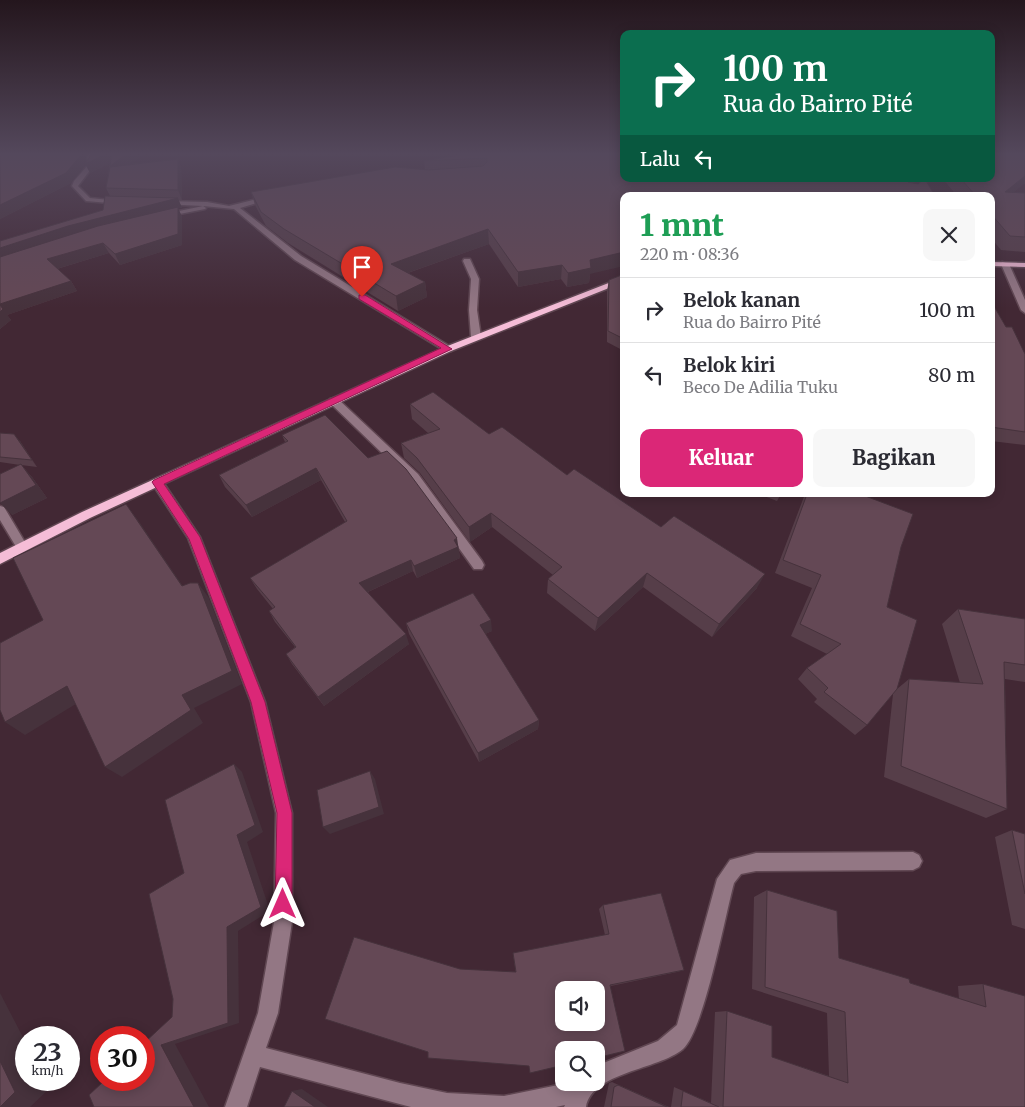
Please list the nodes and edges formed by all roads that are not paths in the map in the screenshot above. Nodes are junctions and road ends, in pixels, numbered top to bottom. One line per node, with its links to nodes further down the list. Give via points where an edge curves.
1 (206, 205): 3 (street)
2 (244, 205): 4 (street)
3 (218, 206): 4 (street); 5 (street)
4 (235, 207): 13 (street, via 298,258)
5 (155, 218)
6 (467, 261): 12 (street, via 475,279 472,310)
7 (995, 264): 8 (main road)
8 (1005, 264): 9 (main road); 11 (street)
9 (1025, 265)
10 (620, 281): 12 (main road)
11 (1025, 310)
12 (476, 336): 13 (main road)
13 (448, 349): 14 (main road)
14 (334, 401): 15 (main road); 19 (street, via 414,477)
15 (158, 482): 17 (main road); 21 (street, via 194,537 258,702 284,813 283,922 268,1013)
16 (0, 510): 17 (street)
17 (22, 547): 18 (main road)
18 (0, 559)
19 (478, 565)
20 (913, 860): 22 (street, via 756,862 736,866 726,879 684,1031 671,1044 653,1054)
21 (253, 1055): 23 (street, via 447,1104 504,1107); 24 (street)
22 (605, 1071)
23 (581, 1094)
24 (236, 1107)

